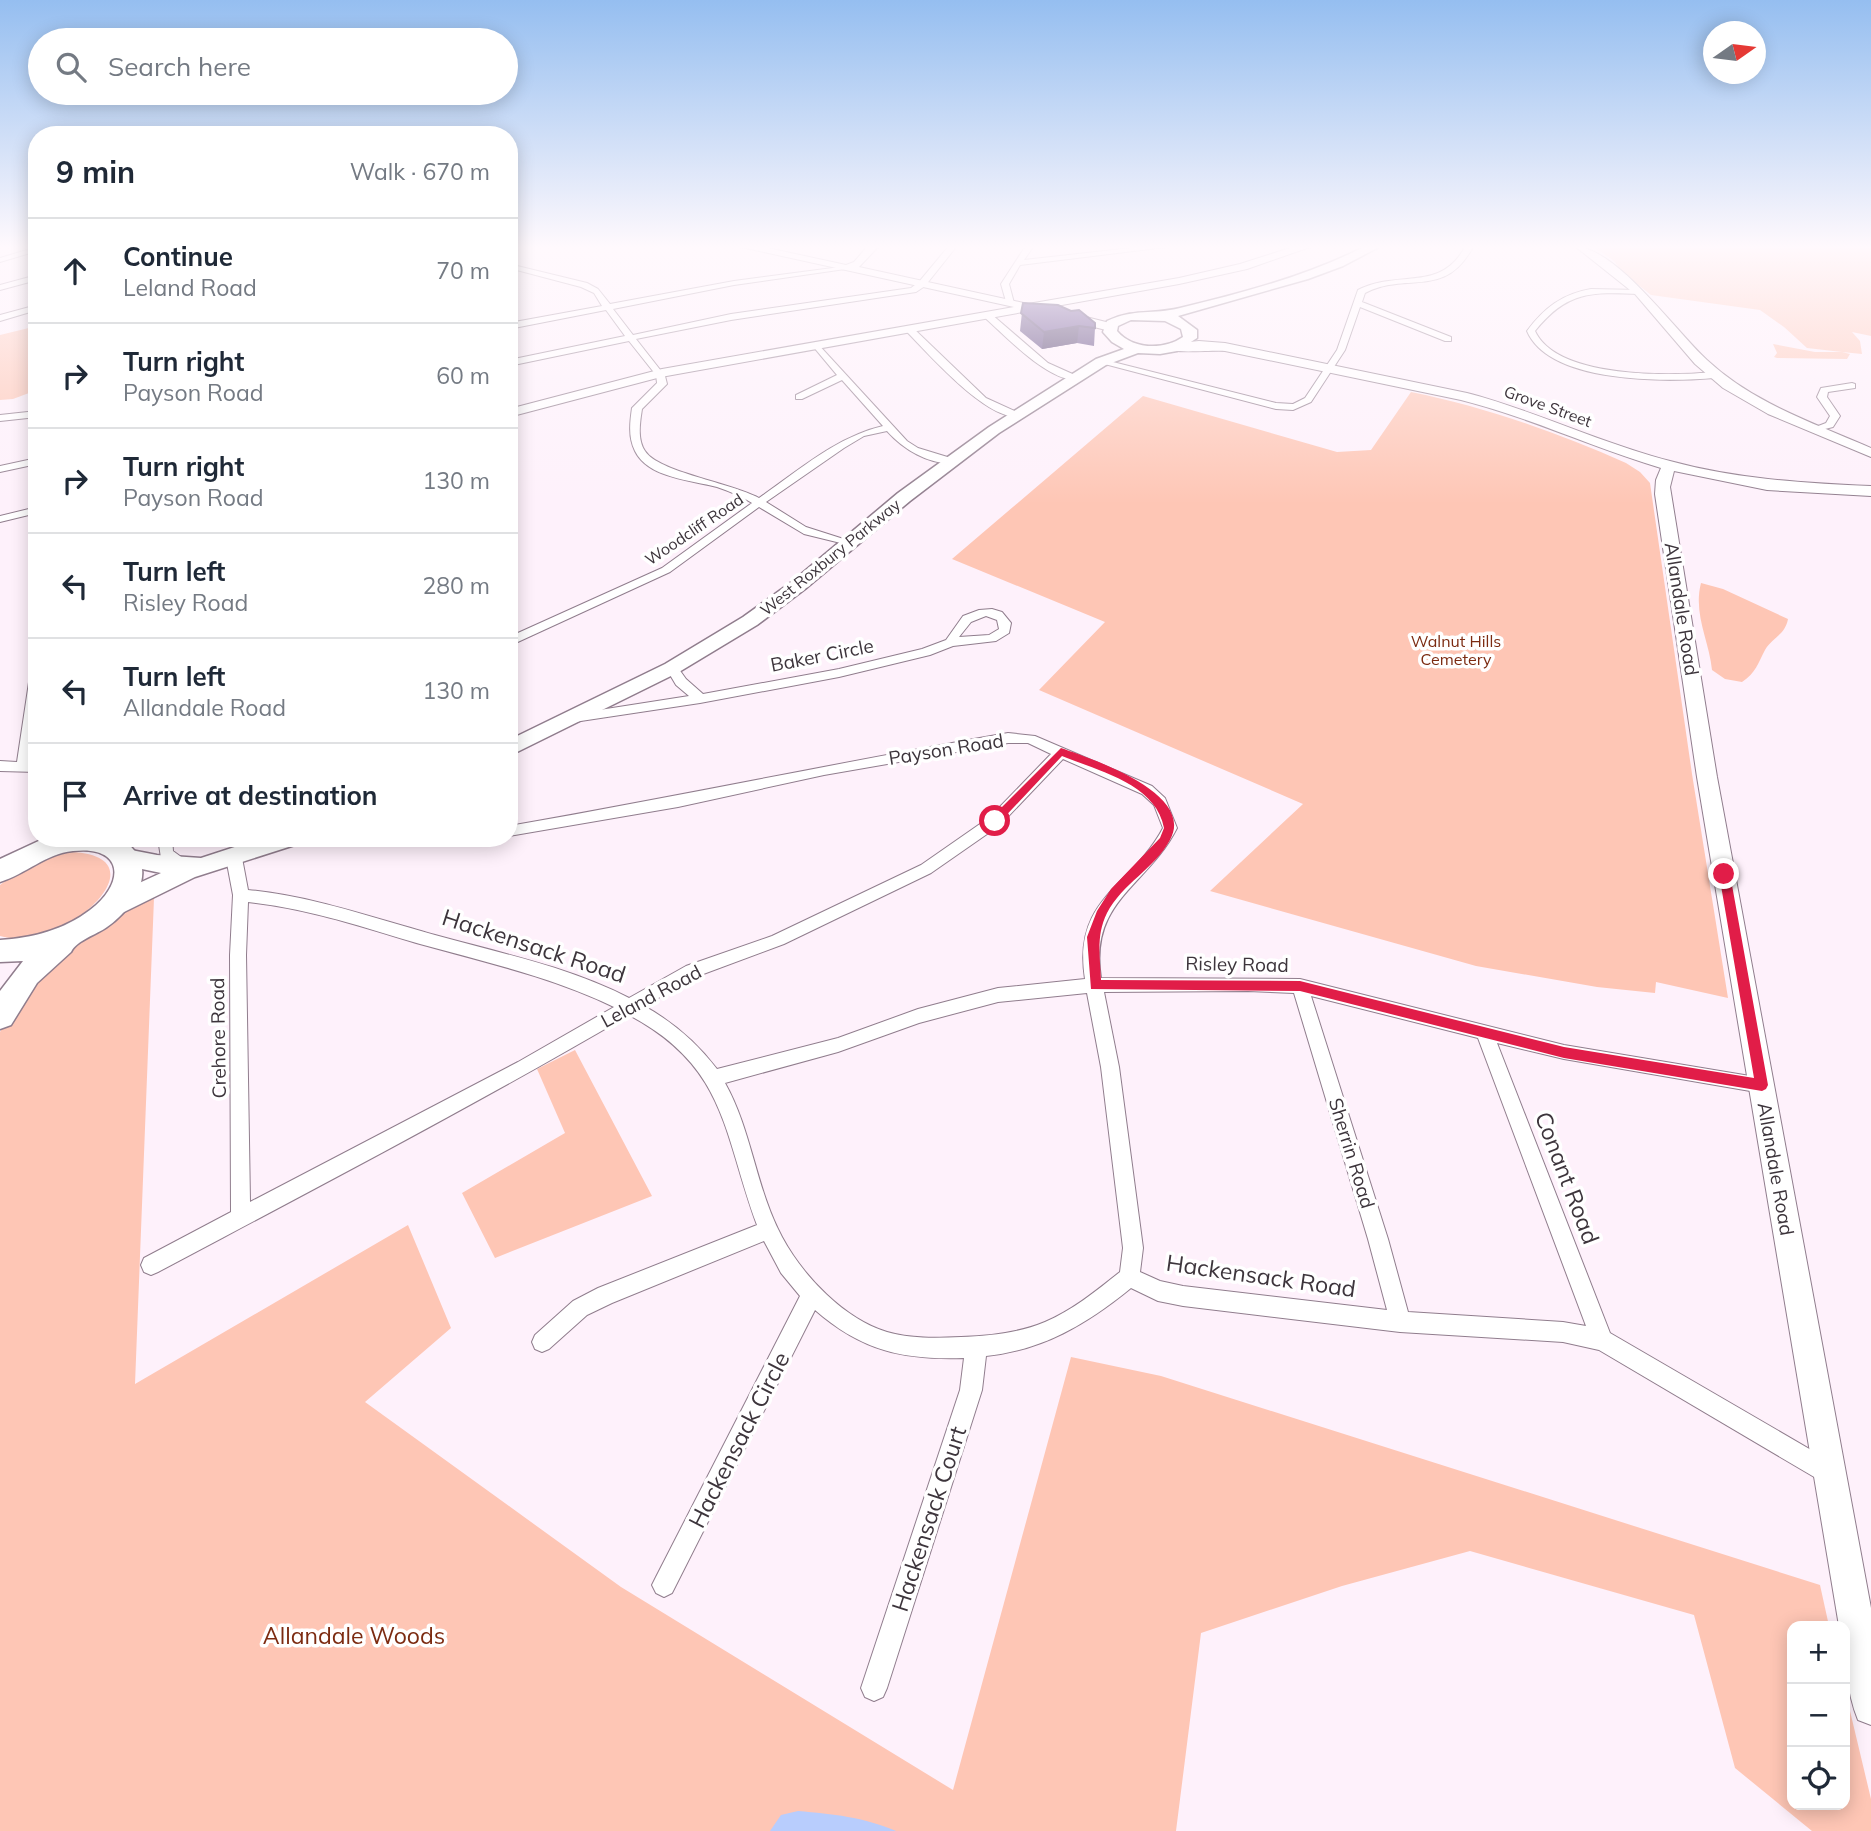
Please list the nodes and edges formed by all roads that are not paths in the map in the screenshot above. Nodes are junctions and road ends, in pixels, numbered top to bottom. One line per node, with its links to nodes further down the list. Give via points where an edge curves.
1 (627, 332): 13 (street)
2 (654, 332): 13 (street)
3 (889, 332): 16 (street)
4 (913, 332): 31 (street, via 983,400)
5 (1008, 332): 26 (street, via 1047,366)
6 (1110, 332): 15 (main road)
7 (1187, 332): 19 (main road, via 1186,343)
8 (1196, 332): 17 (street, Grove Street)
9 (1347, 332): 22 (street)
10 (1432, 332): 14 (street)
11 (1531, 332): 24 (street, via 1543,350 1608,371 1663,378)
12 (1676, 332): 24 (street)
13 (631, 337): 20 (street); 23 (street)
14 (1448, 339)
15 (1118, 341): 18 (main road); 21 (main road, West Roxbury Parkway)
16 (816, 345): 23 (street); 25 (street)
17 (1225, 347): 19 (street, Grove Street); 22 (street, Grove Street)
18 (1138, 348): 19 (main road); 21 (main road, West Roxbury Parkway)
19 (1169, 348)
20 (518, 361)
21 (1101, 362): 22 (street, via 1287,408 1308,400); 26 (main road, West Roxbury Parkway)
22 (1328, 368): 39 (street, Grove Street, via 1497,405)
23 (659, 374): 29 (street); 42 (street, via 663,384 637,408 635,431 643,457 658,467)
24 (1714, 375): 34 (street, via 1751,400)
25 (842, 376): 28 (street); 33 (street)
26 (1074, 379): 31 (main road, West Roxbury Parkway)
27 (1852, 386): 34 (street, via 1824,390 1822,397 1835,416 1830,425)
28 (799, 397)
29 (518, 411)
30 (28, 415): 32 (street)
31 (1016, 415): 36 (main road, West Roxbury Parkway)
32 (0, 418)
33 (887, 428): 36 (street, via 914,450); 42 (street, Woodcliff Road, via 861,434 840,446)
34 (1816, 430): 35 (street)
35 (1871, 453)
36 (950, 461): 45 (main road, West Roxbury Parkway)
37 (28, 463): 38 (street)
38 (0, 469)
39 (1669, 471): 40 (main road, Grove Street, via 1741,485); 74 (street, Allandale Road, via 1675,479 1664,500)
40 (1767, 485): 41 (street, Grove Street)
41 (1871, 491)
42 (761, 502): 45 (street, via 802,529); 46 (street, Woodcliff Road, via 666,570)
43 (28, 512): 44 (street)
44 (0, 519)
45 (849, 544): 48 (main road, West Roxbury Parkway, via 779,601)
46 (518, 638)
47 (951, 642): 49 (street, Baker Circle, via 839,673)
48 (672, 668): 49 (street); 50 (main road, West Roxbury Parkway)
49 (700, 699): 50 (street, Baker Circle)
50 (574, 718): 51 (main road, West Roxbury Parkway)
51 (518, 745)
52 (1061, 752): 55 (street, Payson Road, via 1030,739 996,740); 68 (street, Payson Road, via 1147,790 1160,802 1170,828 1165,840 1102,911 1092,937); 70 (street, Leland Road, via 995,821 926,869 778,940 692,971)
53 (0, 766): 54 (street)
54 (28, 767)
55 (518, 830)
56 (35, 847): 63 (highway)
57 (50, 847): 63 (highway)
58 (166, 847): 62 (street, via 166,854)
59 (264, 847): 61 (main road)
60 (120, 849): 62 (main road, via 157,864); 65 (highway, via 129,872)
61 (226, 860): 62 (main road); 64 (street, Crehore Road); 65 (main road, via 172,878)
62 (184, 865)
63 (8, 867)
64 (241, 895): 70 (street, Hackensack Road, via 285,899 499,960); 75 (street, Crehore Road)
65 (111, 907): 66 (highway)
66 (87, 927): 67 (highway, via 50,945); 71 (highway, via 39,962)
67 (0, 951)
68 (1096, 985): 69 (street, Risley Road); 73 (street, Risley Road, via 1029,990 948,1006 838,1045); 78 (street, Payson Road, via 1133,1248)
69 (1300, 986): 72 (street, Risley Road); 80 (street, Sherrin Road)
70 (629, 1004): 73 (street, Hackensack Road, via 673,1035); 75 (street, Leland Road, via 524,1067)
71 (0, 1016)
72 (1485, 1034): 74 (street, Risley Road); 81 (street, Conant Road)
73 (714, 1078): 76 (street, Hackensack Road, via 743,1143)
74 (1762, 1085): 84 (street, Allandale Road)
75 (241, 1218): 77 (street, Leland Road)
76 (768, 1230): 79 (street, Hackensack Road, via 785,1262); 82 (street, via 605,1295 580,1308)
77 (151, 1265)
78 (1129, 1278): 80 (street, Hackensack Road, via 1183,1296); 83 (street, Hackensack Road, via 1049,1333)
79 (812, 1295): 83 (street, Hackensack Road, via 850,1325 885,1344); 85 (street, Hackensack Circle)
80 (1400, 1322): 81 (street, Hackensack Road, via 1563,1332)
81 (1602, 1340): 84 (street, Hackensack Road)
82 (542, 1342)
83 (976, 1348): 86 (street, Hackensack Court, via 971,1391)
84 (1829, 1473): 87 (street, Allandale Road)
85 (664, 1585)
86 (874, 1688)
87 (1871, 1707)

